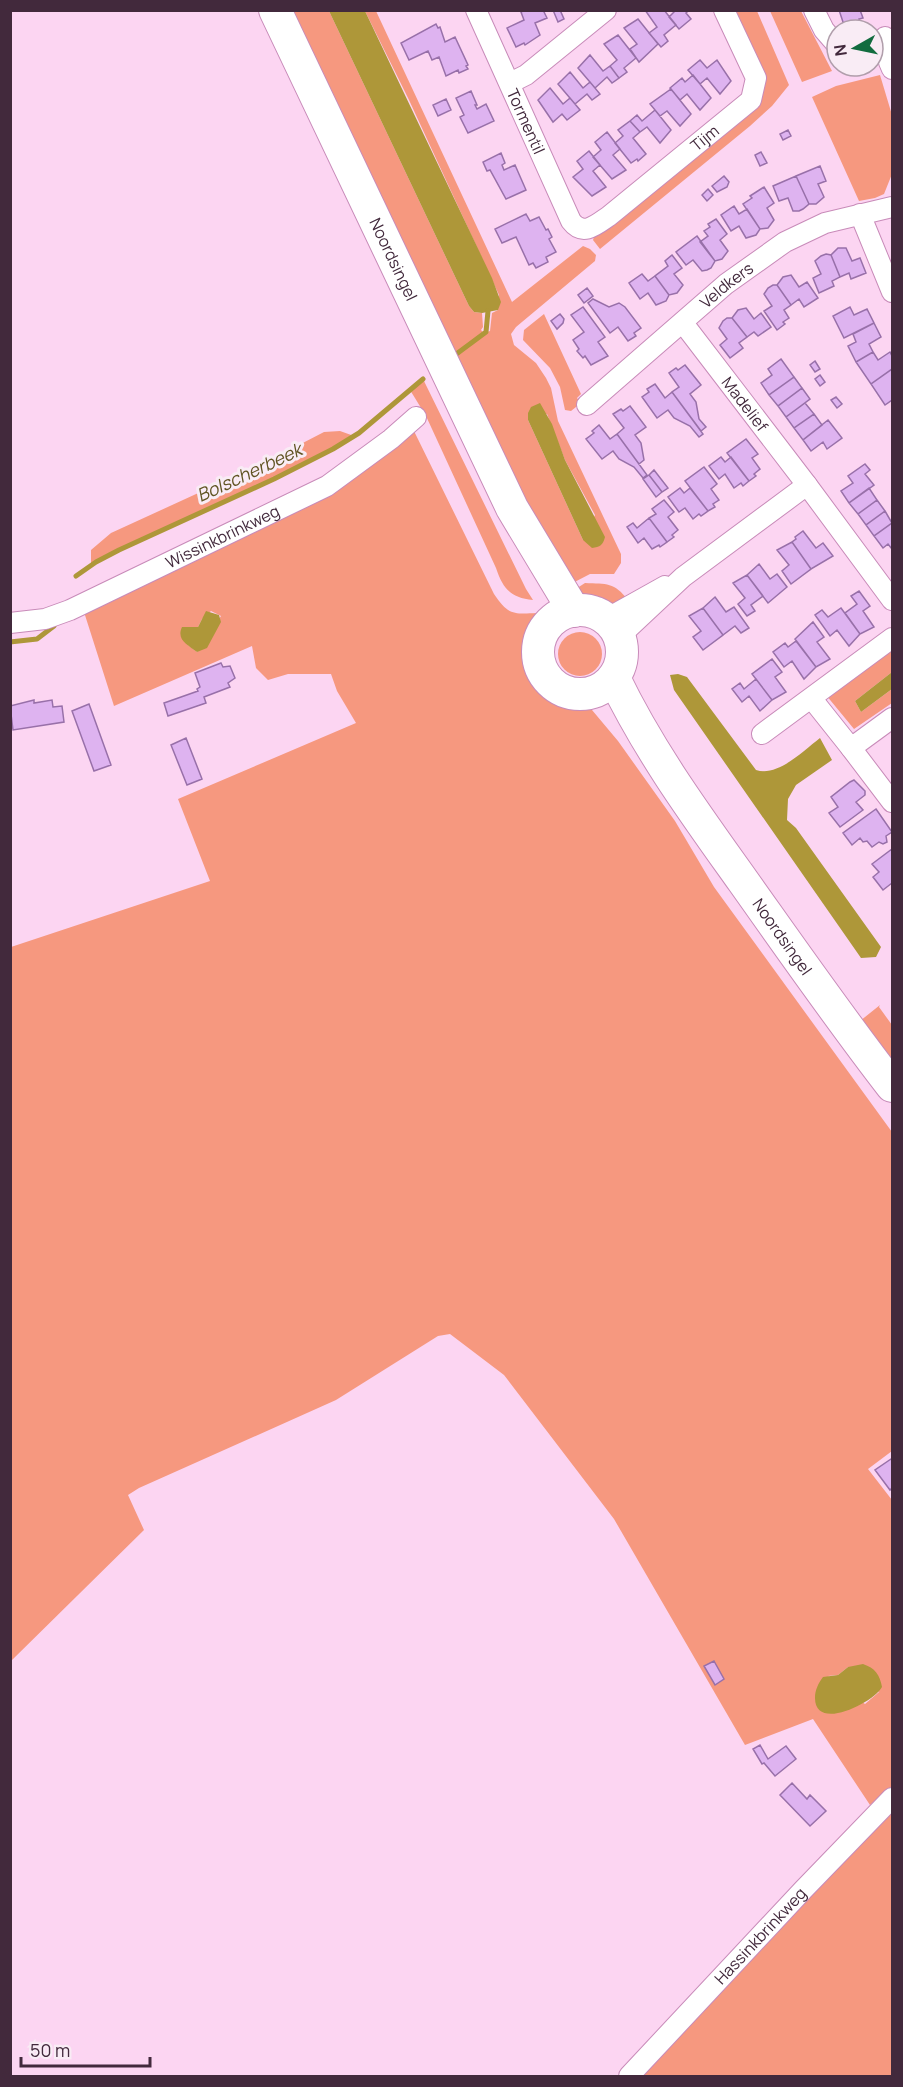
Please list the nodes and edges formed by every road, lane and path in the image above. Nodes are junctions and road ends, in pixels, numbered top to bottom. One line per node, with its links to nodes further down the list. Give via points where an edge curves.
1 (275, 10): 19 (main road, Noordsingel)
2 (476, 10): 9 (street, Tormentil)
3 (606, 10): 9 (street, via 526,75)
4 (724, 10): 12 (street, Tijm, via 756,78 751,100 609,216 592,228)
5 (814, 10): 6 (street)
6 (825, 31)
7 (885, 44): 8 (street)
8 (891, 66)
9 (510, 83): 12 (street, Tormentil, via 571,221)
10 (892, 207): 11 (street, Veldkers)
11 (860, 214): 13 (street); 14 (street, Veldkers, via 785,242 726,285)
12 (580, 229)
13 (892, 292)
14 (683, 323): 15 (street, Veldkers); 17 (street, Madelief)
15 (587, 405)
16 (416, 417): 20 (street, Wissinkbrinkweg, via 327,486 70,610 45,619)
17 (807, 485): 18 (street, Madelief); 21 (street)
18 (892, 600)
19 (563, 616): 21 (main road, via 596,613); 23 (main road, via 541,636 540,666 548,680 562,691 578,695)
20 (10, 623)
21 (613, 628): 23 (main road, via 622,650 620,666)
22 (892, 638): 24 (street)
23 (603, 686): 29 (main road, Noordsingel, via 631,715 675,785)
24 (812, 699): 26 (street); 27 (street)
25 (892, 718): 27 (street)
26 (762, 734)
27 (851, 748): 28 (street)
28 (892, 802)
29 (892, 1086)
30 (892, 1798): 31 (street, Hassinkbrinkweg)
31 (629, 2076)

